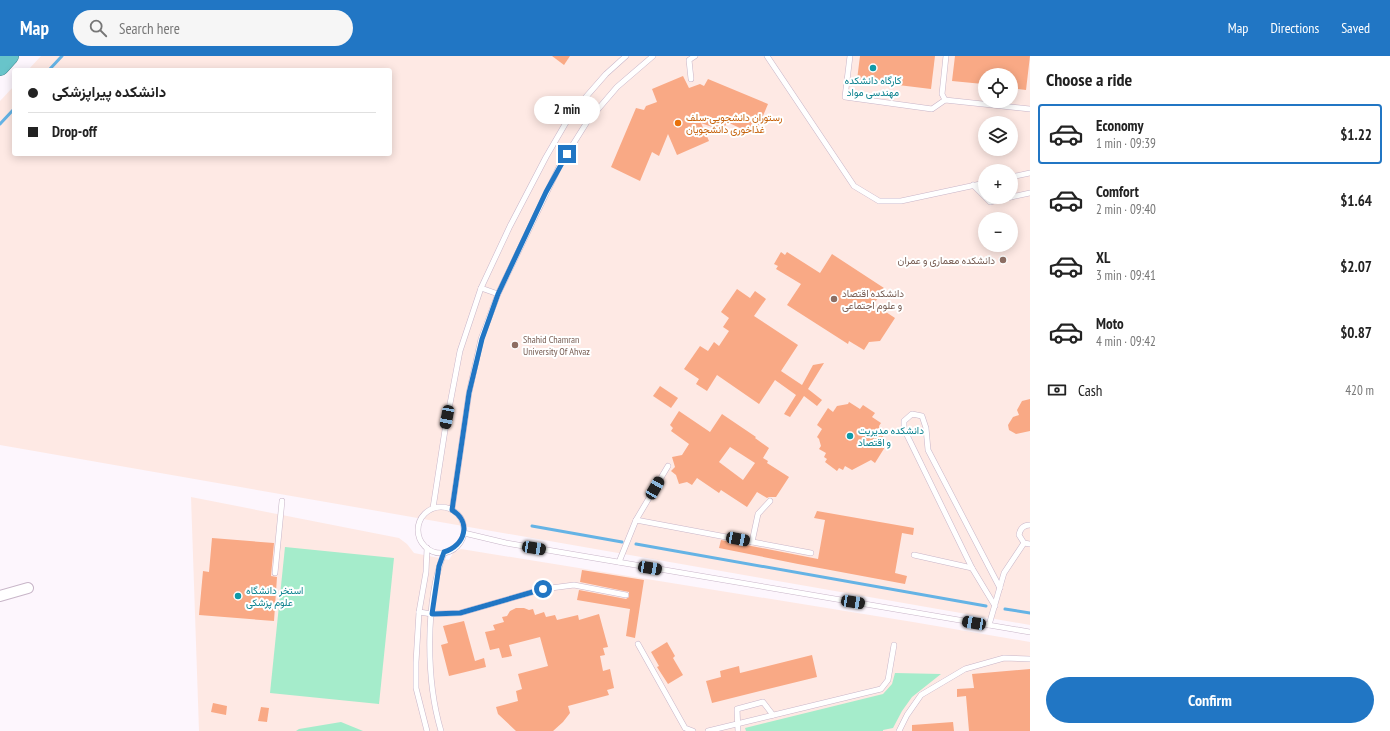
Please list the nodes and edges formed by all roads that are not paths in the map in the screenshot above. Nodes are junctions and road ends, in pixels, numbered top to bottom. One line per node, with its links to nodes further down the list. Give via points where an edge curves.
1 (10, 56): 8 (highway)
2 (626, 56): 19 (lane, via 606,74 571,114 510,226)
3 (653, 56): 20 (lane, via 617,86 587,122 560,165)
4 (695, 56): 9 (lane, via 689,60)
5 (767, 56): 15 (lane, via 854,186 879,200 901,200)
6 (850, 56): 10 (lane, via 845,97 932,109)
7 (946, 56): 10 (lane, via 942,94)
8 (0, 67)
9 (691, 79)
10 (945, 100): 11 (lane)
11 (1030, 109)
12 (1030, 173): 13 (lane)
13 (1018, 176)
14 (978, 184): 15 (lane)
15 (972, 185): 16 (lane)
16 (978, 191)
17 (1030, 193): 18 (lane)
18 (1018, 196)
19 (481, 288): 20 (lane); 24 (lane, via 460,351)
20 (498, 294): 25 (lane, via 482,339 469,393)
21 (668, 466): 26 (lane)
22 (770, 501): 29 (lane, via 758,514)
23 (282, 502): 37 (lane)
24 (433, 508): 25 (lane, via 441,506); 31 (lane, via 426,511 418,524 420,540)
25 (452, 510): 28 (lane, via 461,518)
26 (636, 520): 29 (lane); 35 (lane)
27 (1030, 525): 30 (lane, via 1023,527 1020,532 1020,538)
28 (464, 533): 32 (lane, via 457,546); 35 (lane, via 506,543)
29 (752, 542): 33 (lane)
30 (1027, 543): 39 (lane, via 1004,573)
31 (427, 548): 32 (lane, via 437,553); 43 (lane)
32 (444, 552): 44 (lane, via 439,566)
33 (811, 553)
34 (914, 555): 36 (lane)
35 (619, 562): 45 (lane)
36 (972, 568): 39 (lane, via 904,429 904,421 912,414 922,416 928,450); 42 (lane)
37 (275, 573)
38 (28, 588): 41 (street)
39 (1000, 588): 42 (lane)
40 (626, 595): 44 (lane, via 574,585 543,589 460,613)
41 (0, 596)
42 (995, 606): 45 (lane)
43 (419, 612): 44 (lane); 52 (lane, via 416,688)
44 (432, 614): 53 (lane, via 431,677)
45 (989, 625): 46 (lane)
46 (1030, 632)
47 (638, 644): 54 (lane, via 685,728)
48 (894, 645): 50 (lane, via 888,680 880,689)
49 (1030, 659): 57 (lane, via 1004,658 954,676 921,696)
50 (773, 715): 51 (lane); 51 (lane, via 763,702 737,709)
51 (737, 724): 55 (lane); 56 (lane)
52 (427, 731)
53 (441, 731)
54 (693, 731)
55 (708, 731)
56 (738, 731)
57 (898, 731)

